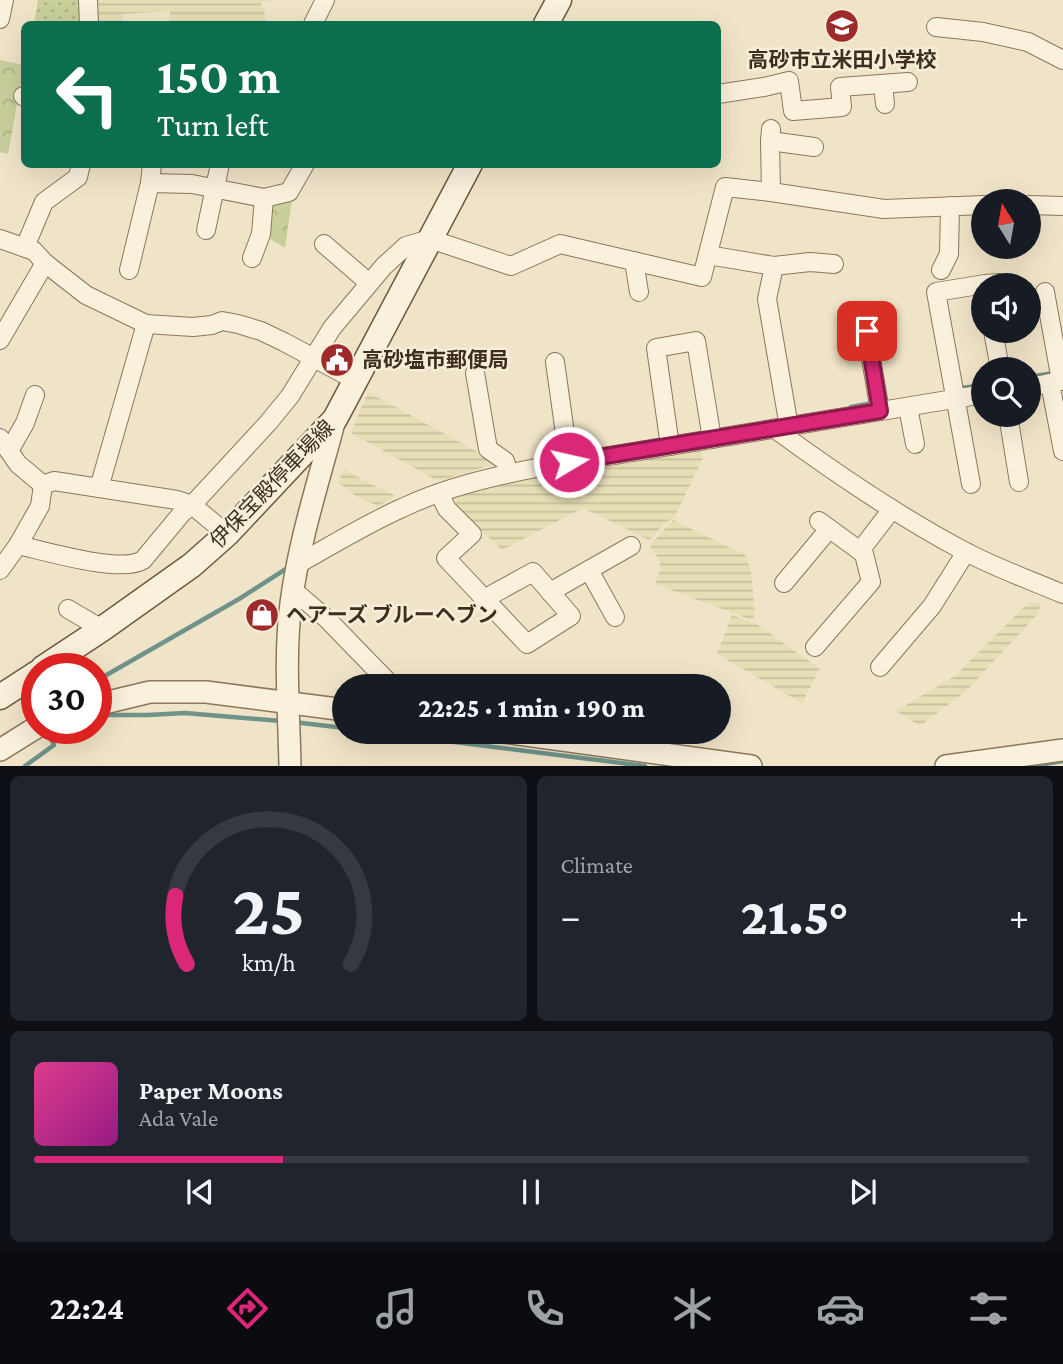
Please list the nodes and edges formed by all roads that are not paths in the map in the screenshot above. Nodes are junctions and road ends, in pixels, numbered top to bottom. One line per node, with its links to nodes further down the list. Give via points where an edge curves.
1 (4, 0): 5 (street)
2 (88, 0): 6 (street)
3 (325, 0): 7 (street)
4 (559, 0): 8 (main road)
5 (0, 19)
6 (89, 21)
7 (314, 21)
8 (548, 21)
9 (936, 27): 10 (street, via 1028,43)
10 (1063, 60)
11 (908, 82): 12 (street)
12 (883, 84): 13 (street, via 840,87 842,107 793,111 789,81); 14 (street)
13 (721, 99)
14 (885, 104)
15 (814, 148): 23 (street, via 771,135)
16 (80, 168): 33 (street, via 78,177 44,202)
17 (151, 168): 21 (street)
18 (219, 168): 22 (street)
19 (303, 168): 24 (street, via 289,192)
20 (468, 168): 31 (main road, 伊保宝殿停車場線)
21 (149, 183): 22 (street); 36 (street)
22 (215, 188): 24 (street); 29 (street)
23 (771, 192): 27 (street, via 884,209); 34 (street, via 725,187)
24 (264, 198): 35 (street, via 261,234)
25 (971, 205): 27 (street)
26 (1041, 205): 28 (street)
27 (950, 206): 41 (street, via 949,254)
28 (1063, 206)
29 (206, 230)
30 (0, 239): 33 (street)
31 (430, 239): 37 (street, via 511,266 560,244); 42 (street, via 406,246); 53 (main road, 伊保宝殿停車場線)
32 (324, 244): 42 (street)
33 (24, 247): 38 (street)
34 (708, 255): 37 (street, via 702,277); 40 (street)
35 (252, 258)
36 (136, 261)
37 (634, 261): 44 (street)
38 (45, 263): 47 (street, via 86,295); 48 (street)
39 (834, 264): 40 (street)
40 (774, 266): 62 (street, via 767,299)
41 (941, 270)
42 (369, 283): 49 (street)
43 (971, 287): 57 (street, via 936,292)
44 (639, 292)
45 (1045, 292): 52 (street)
46 (863, 312): 59 (street)
47 (146, 324): 49 (street, via 238,324); 73 (street)
48 (0, 340)
49 (314, 358): 53 (street); 75 (street, via 268,423)
50 (560, 368): 68 (street)
51 (475, 373): 69 (street, via 488,449 505,461)
52 (1058, 378): 54 (street); 67 (street)
53 (355, 380): 60 (main road, 伊保宝殿停車場線)
54 (1041, 383)
55 (35, 396): 65 (street, via 25,423)
56 (971, 396): 57 (street)
57 (956, 399): 58 (street); 71 (street, via 958,464)
58 (908, 407): 59 (street); 64 (street)
59 (880, 411): 62 (street)
60 (335, 419): 77 (main road, 伊保宝殿停車場線); 82 (street)
61 (1012, 427): 70 (street, via 1020,456)
62 (782, 428): 63 (street); 76 (street, via 814,458)
63 (712, 439): 66 (street); 66 (street, via 696,341 656,348)
64 (915, 443)
65 (4, 444): 72 (street, via 18,464)
66 (670, 446): 68 (street)
67 (1063, 451)
68 (568, 456): 69 (street)
69 (509, 473): 74 (street)
70 (1019, 482)
71 (971, 484)
72 (43, 485): 73 (street, via 54,481); 78 (street, via 40,506)
73 (99, 488): 75 (street)
74 (439, 493): 82 (street); 89 (street, via 446,509 472,534 446,558)
75 (192, 505): 77 (street); 78 (street, via 138,564 121,566)
76 (892, 509): 80 (street); 81 (street)
77 (227, 534): 92 (main road, 伊保宝殿停車場線)
78 (18, 544): 83 (street)
79 (631, 546): 84 (street)
80 (860, 551): 85 (street, via 824,525); 93 (street, via 878,587)
81 (966, 552): 88 (street); 95 (street, via 909,647)
82 (298, 564): 86 (street)
83 (0, 570)
84 (589, 570): 87 (street); 91 (street)
85 (786, 573)
86 (293, 590): 96 (street); 100 (street)
87 (550, 592): 89 (street, via 533,572); 89 (street, via 571,616 527,644)
88 (1063, 594)
89 (484, 599)
90 (68, 609): 92 (street)
91 (615, 617)
92 (103, 629): 94 (main road, 伊保宝殿停車場線)
93 (816, 639)
94 (66, 653)
95 (880, 667)
96 (380, 674)
97 (21, 683): 98 (main road)
98 (0, 697)
99 (112, 701): 100 (street, via 150,692 206,692)
100 (289, 702): 101 (street); 107 (street)
101 (332, 707)
102 (21, 737): 104 (street)
103 (585, 744): 106 (street)
104 (0, 750)
105 (1063, 750): 109 (street)
106 (722, 764): 108 (street)
107 (290, 765)
108 (751, 765)
109 (946, 765)

